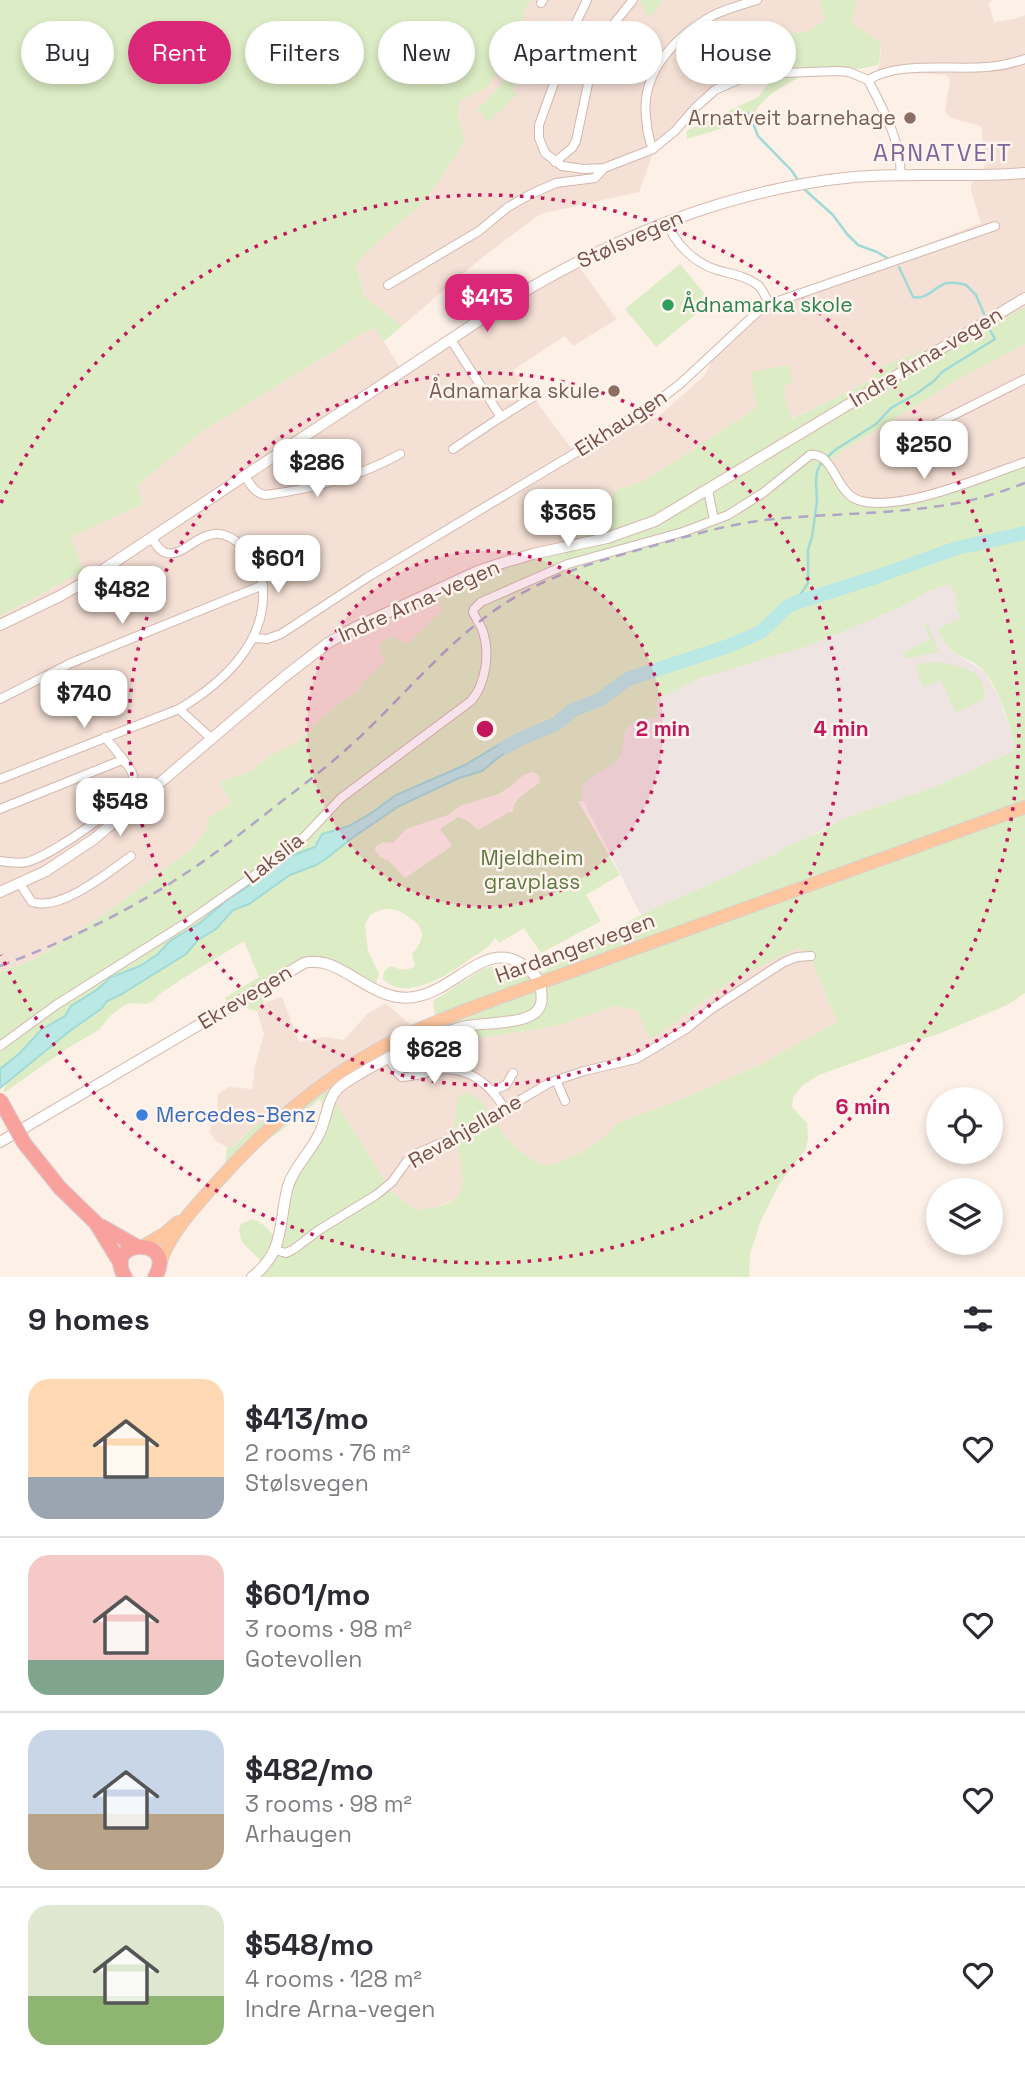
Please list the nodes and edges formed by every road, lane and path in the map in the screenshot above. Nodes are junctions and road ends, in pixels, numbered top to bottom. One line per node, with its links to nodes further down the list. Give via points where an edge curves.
1 (587, 0): 7 (street, via 539,125 541,145)
2 (633, 0): 7 (street, via 593,60 576,141)
3 (757, 0): 6 (street, via 710,17 664,55 646,100)
4 (1025, 59): 5 (street, via 987,67 897,69)
5 (868, 80): 6 (street, via 838,71 752,74 715,90); 10 (street, via 898,150)
6 (653, 149): 8 (street)
7 (555, 162): 8 (street, via 571,168)
8 (604, 168): 13 (street, via 595,178 556,183 515,202 479,231)
9 (1025, 173): 10 (main road, Stølsvegen)
10 (900, 176): 11 (main road, Stølsvegen, via 788,187)
11 (667, 221): 15 (street, via 692,256 746,278 760,287); 16 (main road, Stølsvegen, via 543,280)
12 (995, 226): 15 (street, Eikhaugen)
13 (388, 285)
14 (1025, 299): 25 (main road, Indre Arna-vegen)
15 (769, 304): 30 (street, Eikhaugen, via 663,397 281,635)
16 (451, 340): 19 (street); 24 (main road, Stølsvegen)
17 (1025, 379): 22 (street, via 918,433)
18 (536, 396): 19 (street)
19 (501, 417): 20 (street)
20 (453, 449)
21 (400, 454): 24 (street, via 346,477 277,494 260,495)
22 (886, 455)
23 (1025, 462): 26 (street, Lakslia, via 931,494 883,504 848,495 828,462 814,454 743,507)
24 (245, 476): 27 (main road, Stølsvegen)
25 (708, 490): 26 (street); 34 (main road, Indre Arna-vegen, via 637,528 478,571 354,628 284,677)
26 (714, 520): 44 (street, Lakslia, via 547,571 481,602 473,612 485,645 484,672 471,701 341,798 276,860)
27 (151, 537): 28 (street, via 162,551 170,553 208,535 226,536 247,551); 29 (main road, Stølsvegen, via 60,597)
28 (263, 585): 30 (street); 31 (street, via 71,663)
29 (0, 625)
30 (254, 638): 32 (street, via 214,685)
31 (0, 699)
32 (179, 709): 33 (street); 34 (street)
33 (105, 737): 35 (street); 36 (street)
34 (212, 739): 41 (main road, Indre Arna-vegen, via 94,839)
35 (122, 760): 38 (street); 40 (street, via 133,778 116,804 42,856 23,862)
36 (0, 779)
37 (1025, 807): 53 (main road, Hardangervegen, via 410,1033 340,1072 289,1110)
38 (0, 809)
39 (131, 856): 41 (street, via 85,887 52,902 32,902)
40 (0, 861)
41 (20, 884): 42 (main road, Indre Arna-vegen)
42 (0, 892)
43 (811, 957): 47 (street, Revahjellane, via 784,962 636,1059)
44 (0, 1046)
45 (389, 1058): 48 (street, via 402,1076 458,1070 475,1075); 52 (main road, Ekrevegen, via 461,1028 535,1013 542,998 539,984 522,964 496,957 439,990 398,997 368,987 333,966 309,962); 56 (main road, via 348,1080 333,1094 319,1135 290,1180)
46 (513, 1073): 48 (street, via 506,1085)
47 (556, 1080): 50 (street); 51 (street, Revahjellane)
48 (492, 1091): 51 (street)
49 (0, 1100): 54 (highway, bridge, via 35,1159)
50 (565, 1101)
51 (505, 1109): 56 (street, Revahjellane, via 412,1157 382,1191 294,1250)
52 (0, 1142)
53 (189, 1213): 55 (main road, Hardangervegen); 57 (main road, Hardangervegen)
54 (96, 1223): 55 (highway); 58 (highway)
55 (140, 1246): 57 (highway, via 155,1252); 58 (highway, via 125,1252)
56 (275, 1250): 59 (main road)
57 (157, 1270)
58 (121, 1272)
59 (252, 1277)

